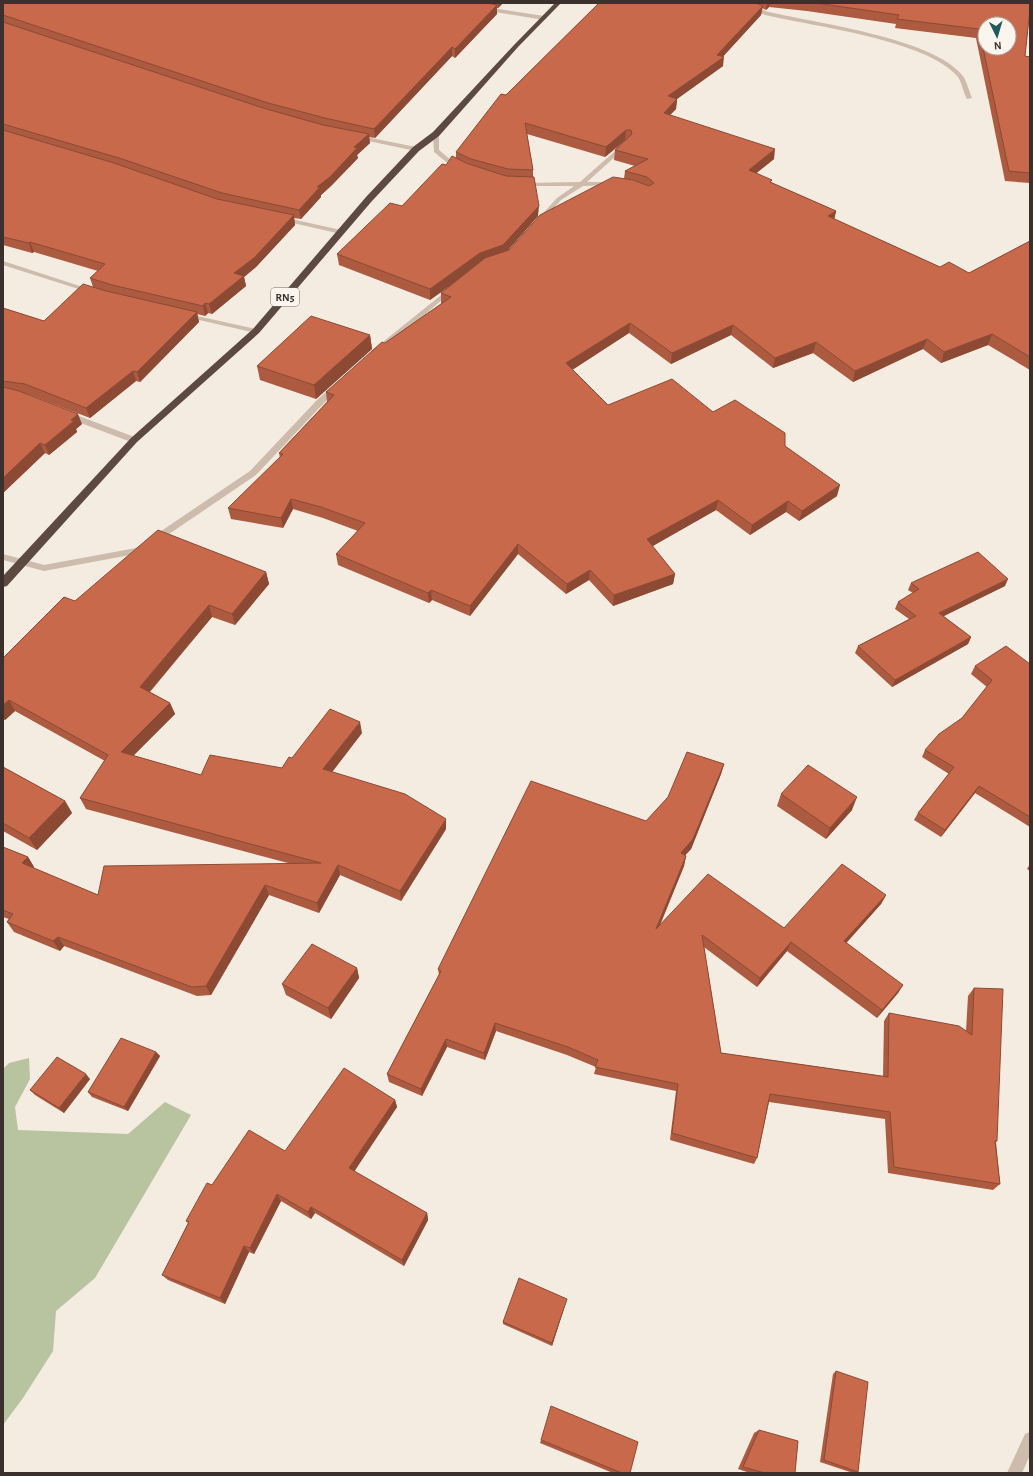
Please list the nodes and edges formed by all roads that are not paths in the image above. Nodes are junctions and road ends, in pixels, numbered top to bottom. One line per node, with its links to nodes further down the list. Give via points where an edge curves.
1 (558, 3): 4 (highway, RN5)
2 (749, 3): 5 (street, via 758,10 849,30 917,49 943,61 960,75)
3 (476, 7): 4 (street)
4 (544, 18): 6 (highway, RN5)
5 (969, 98)
6 (436, 134): 9 (highway, RN5); 10 (street, via 436,151 450,162)
7 (348, 136): 9 (street)
8 (628, 142): 12 (street)
9 (416, 149): 16 (highway, RN5)
10 (469, 171)
11 (515, 183): 12 (street)
12 (580, 185): 13 (street); 15 (street, via 558,199)
13 (620, 185)
14 (278, 218): 16 (street)
15 (534, 226)
16 (341, 232): 21 (highway, RN5)
17 (3, 263): 19 (street)
18 (458, 285): 22 (street)
19 (99, 294)
20 (179, 313): 21 (street)
21 (256, 331): 25 (highway, RN5)
22 (378, 350)
23 (343, 381): 27 (street, via 254,473 138,551 44,568)
24 (62, 412): 25 (street)
25 (134, 440): 27 (highway, RN5)
26 (3, 557): 27 (street)
27 (22, 563): 28 (highway, RN5)
28 (3, 583)
29 (1030, 1439): 30 (street)
30 (1014, 1473)

